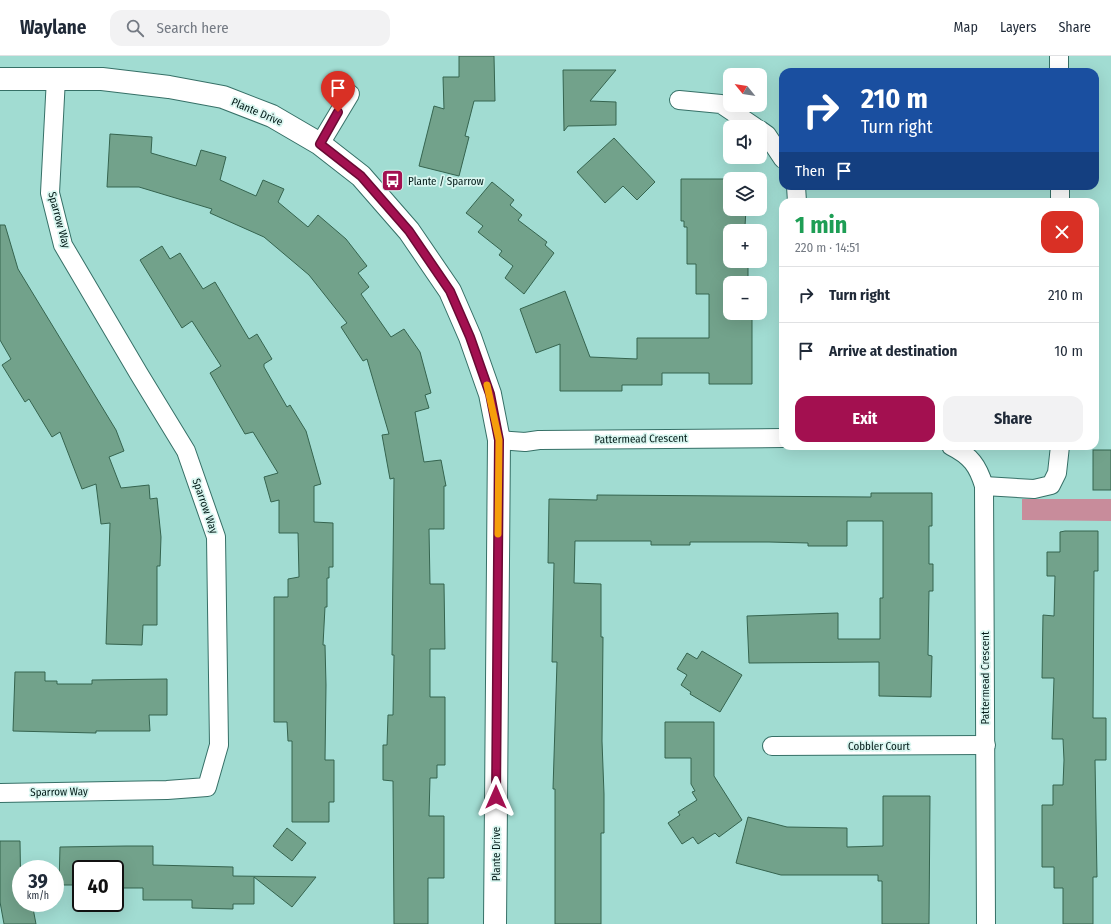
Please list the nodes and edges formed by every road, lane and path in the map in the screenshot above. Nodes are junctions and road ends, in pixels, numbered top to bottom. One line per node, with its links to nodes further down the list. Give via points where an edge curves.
1 (1059, 56): 2 (street)
2 (1059, 68)
3 (56, 78): 4 (street, Plante Drive); 9 (street, Plante Drive, via 102,79 169,87 222,97 272,116); 18 (street, Sparrow Way, via 50,193 63,245 186,451 216,537 219,745 207,787)
4 (0, 79)
5 (350, 94): 9 (street)
6 (679, 100): 7 (street, via 721,104)
7 (745, 120)
8 (767, 135): 10 (street)
9 (320, 144): 12 (street, Plante Drive, via 361,176 409,231 450,291 490,394)
10 (779, 153)
11 (779, 438): 12 (street, Pattermead Crescent, via 525,442)
12 (499, 440): 19 (street, Plante Drive)
13 (957, 450): 15 (street, Pattermead Crescent, via 970,459 980,471)
14 (1060, 450): 15 (street, via 1057,473 1051,485 1034,489)
15 (984, 486): 16 (street, Pattermead Crescent)
16 (986, 745): 17 (street, Cobbler Court); 20 (street, Pattermead Crescent)
17 (772, 746)
18 (0, 794)
19 (496, 924)
20 (986, 924)

